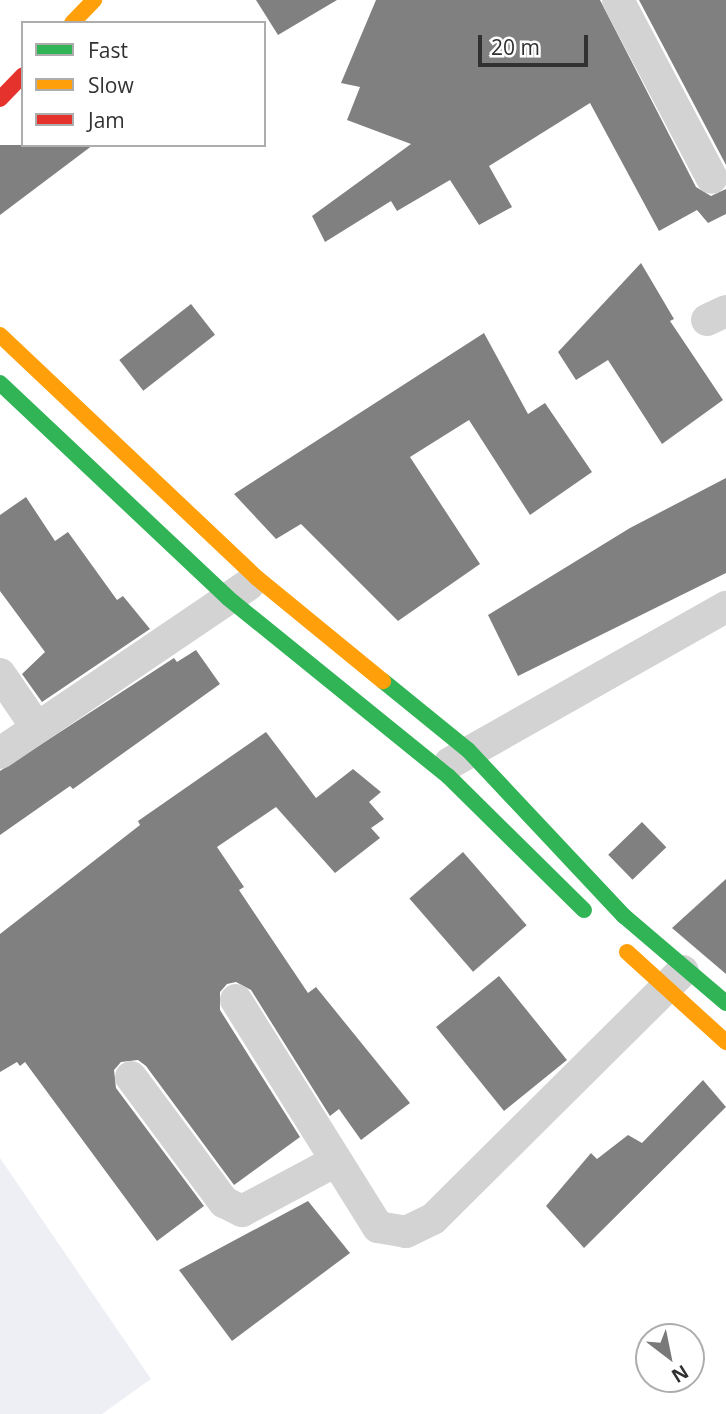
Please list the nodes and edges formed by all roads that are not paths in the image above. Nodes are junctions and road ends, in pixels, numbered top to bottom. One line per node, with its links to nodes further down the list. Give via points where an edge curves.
1 (94, 0): 3 (street)
2 (618, 0): 6 (street)
3 (74, 21)
4 (21, 77): 5 (street)
5 (0, 99)
6 (712, 178)
7 (0, 334): 9 (street)
8 (0, 383): 10 (street)
9 (257, 578): 10 (street); 14 (street)
10 (228, 598): 13 (street); 16 (street)
11 (726, 607): 14 (street)
12 (0, 674): 13 (street)
13 (37, 728): 15 (street)
14 (468, 750): 16 (street); 19 (street, via 624,916)
15 (0, 753)
16 (441, 769): 17 (street)
17 (598, 924)
18 (617, 943): 19 (street)
19 (674, 980): 21 (street); 22 (street); 24 (street, via 433,1219 406,1232 377,1227)
20 (236, 1000): 24 (street)
21 (726, 1003)
22 (726, 1042)
23 (131, 1077): 24 (street, via 224,1202 242,1211)
24 (337, 1161)

